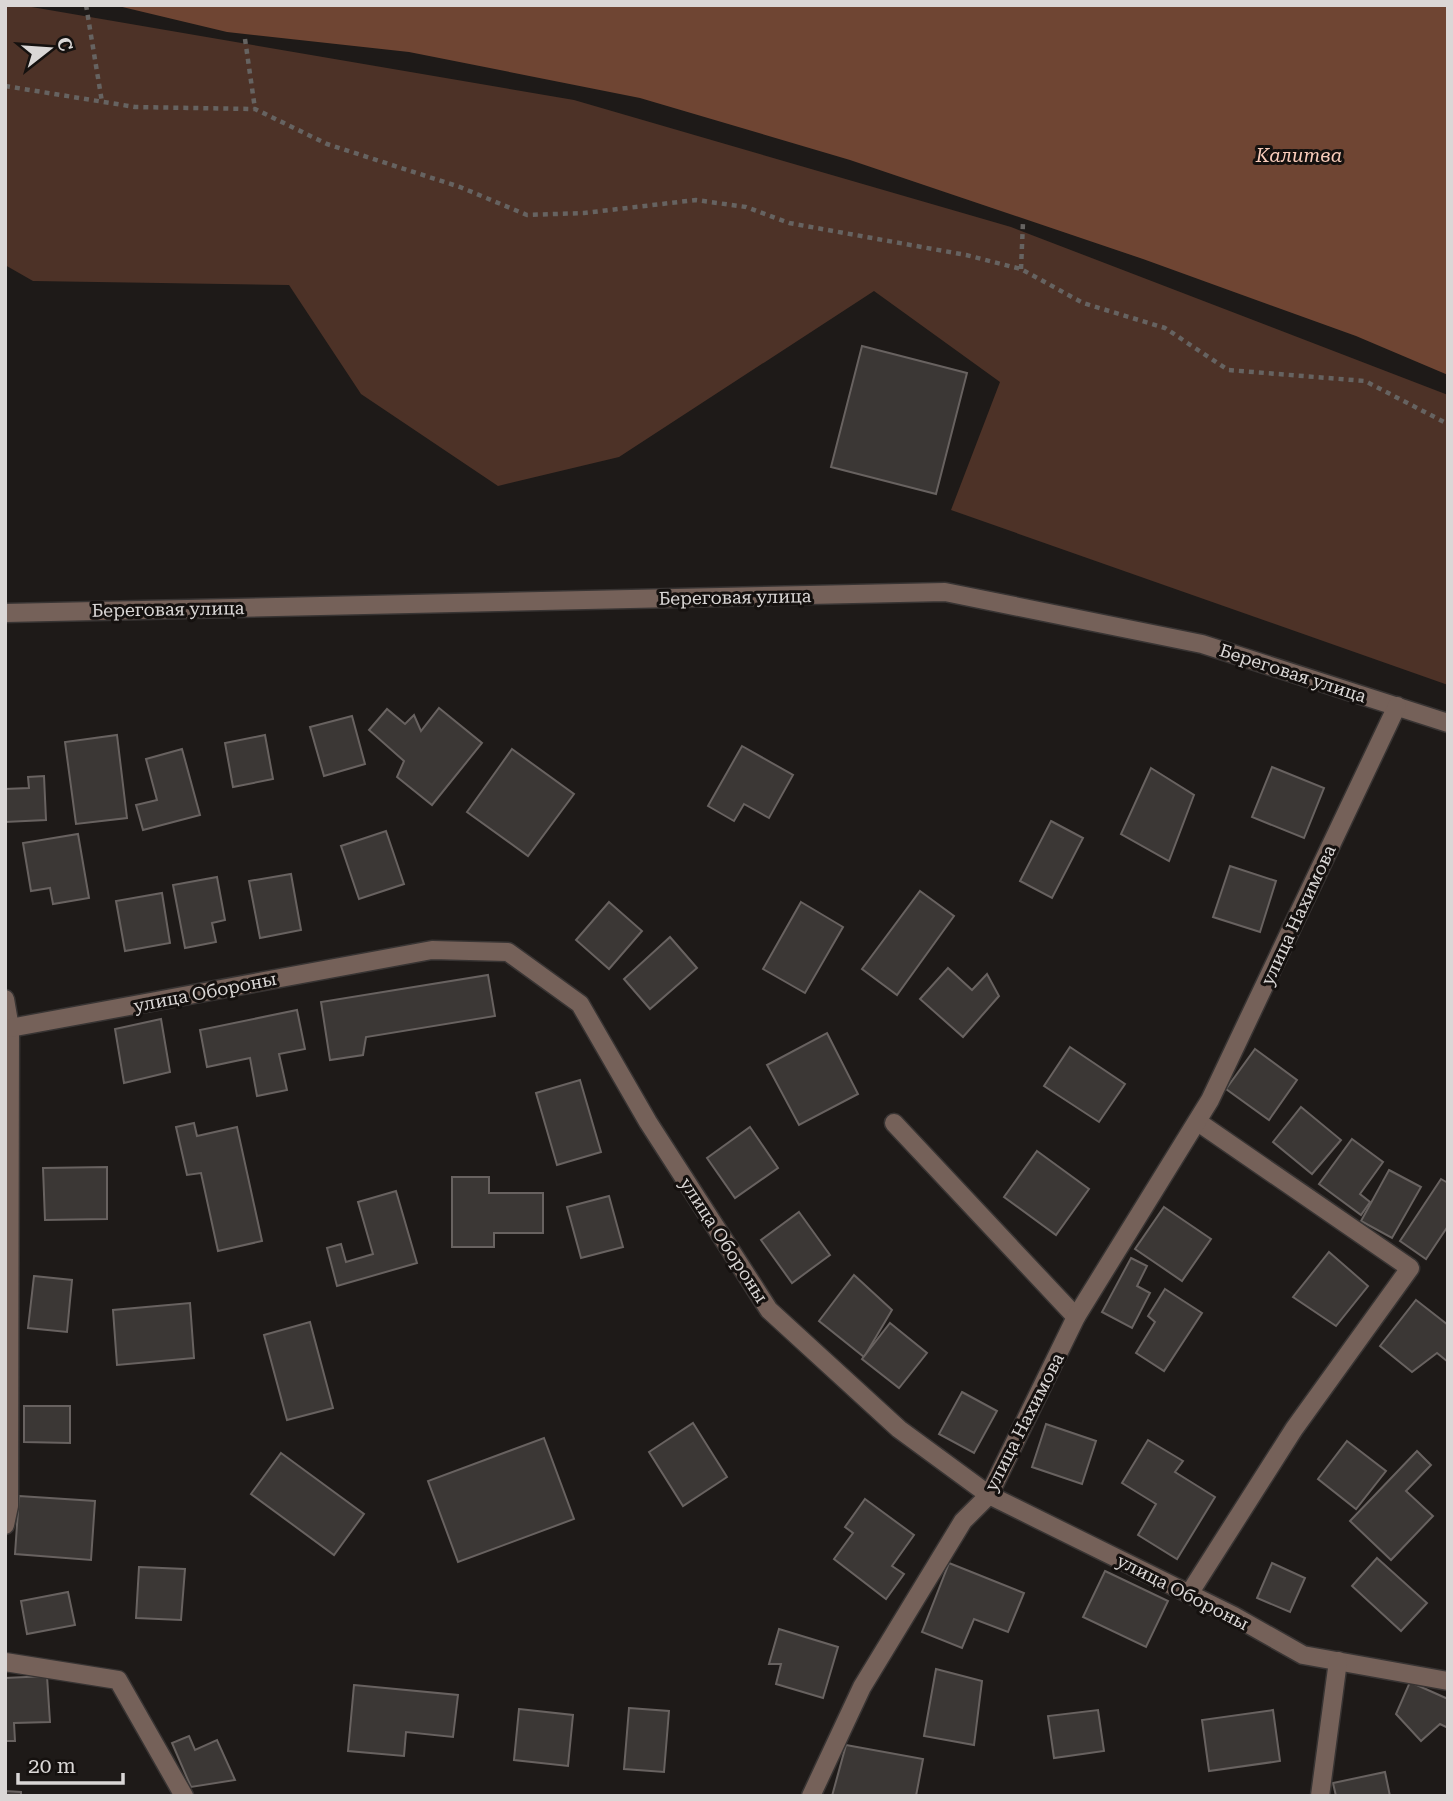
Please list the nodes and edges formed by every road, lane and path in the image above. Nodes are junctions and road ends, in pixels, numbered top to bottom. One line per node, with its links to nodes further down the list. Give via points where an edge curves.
1 (86, 5): 4 (path)
2 (245, 39): 5 (path)
3 (5, 86): 4 (path)
4 (102, 102): 5 (path)
5 (256, 109): 7 (path, via 327,144 460,187 527,215 696,200 746,207 789,223)
6 (1023, 222): 7 (path)
7 (1021, 269): 8 (path, via 1083,303 1165,328 1228,370 1365,381)
8 (1448, 424)
9 (5, 613): 10 (street, Береговая улица, via 945,592 1202,644)
10 (1397, 706): 11 (street, Береговая улица); 14 (street, улица Нахимова)
11 (1448, 723)
12 (5, 999): 13 (street)
13 (9, 1028): 17 (street, улица Обороны, via 432,950 508,952 580,1004 648,1122 769,1310 899,1429); 18 (street, via 9,1506)
14 (1198, 1122): 16 (street, улица Нахимова); 19 (street, via 1410,1268 1294,1429)
15 (894, 1123): 16 (street)
16 (1076, 1317): 17 (street, улица Нахимова)
17 (989, 1495): 19 (street, улица Обороны); 24 (street, улица Нахимова, via 963,1521 862,1687)
18 (5, 1525)
19 (1189, 1594): 20 (street, улица Обороны, via 1303,1655)
20 (1338, 1661): 22 (street, улица Обороны); 25 (street)
21 (5, 1662): 23 (street, via 118,1679)
22 (1448, 1681)
23 (184, 1796)
24 (811, 1796)
25 (1320, 1796)

